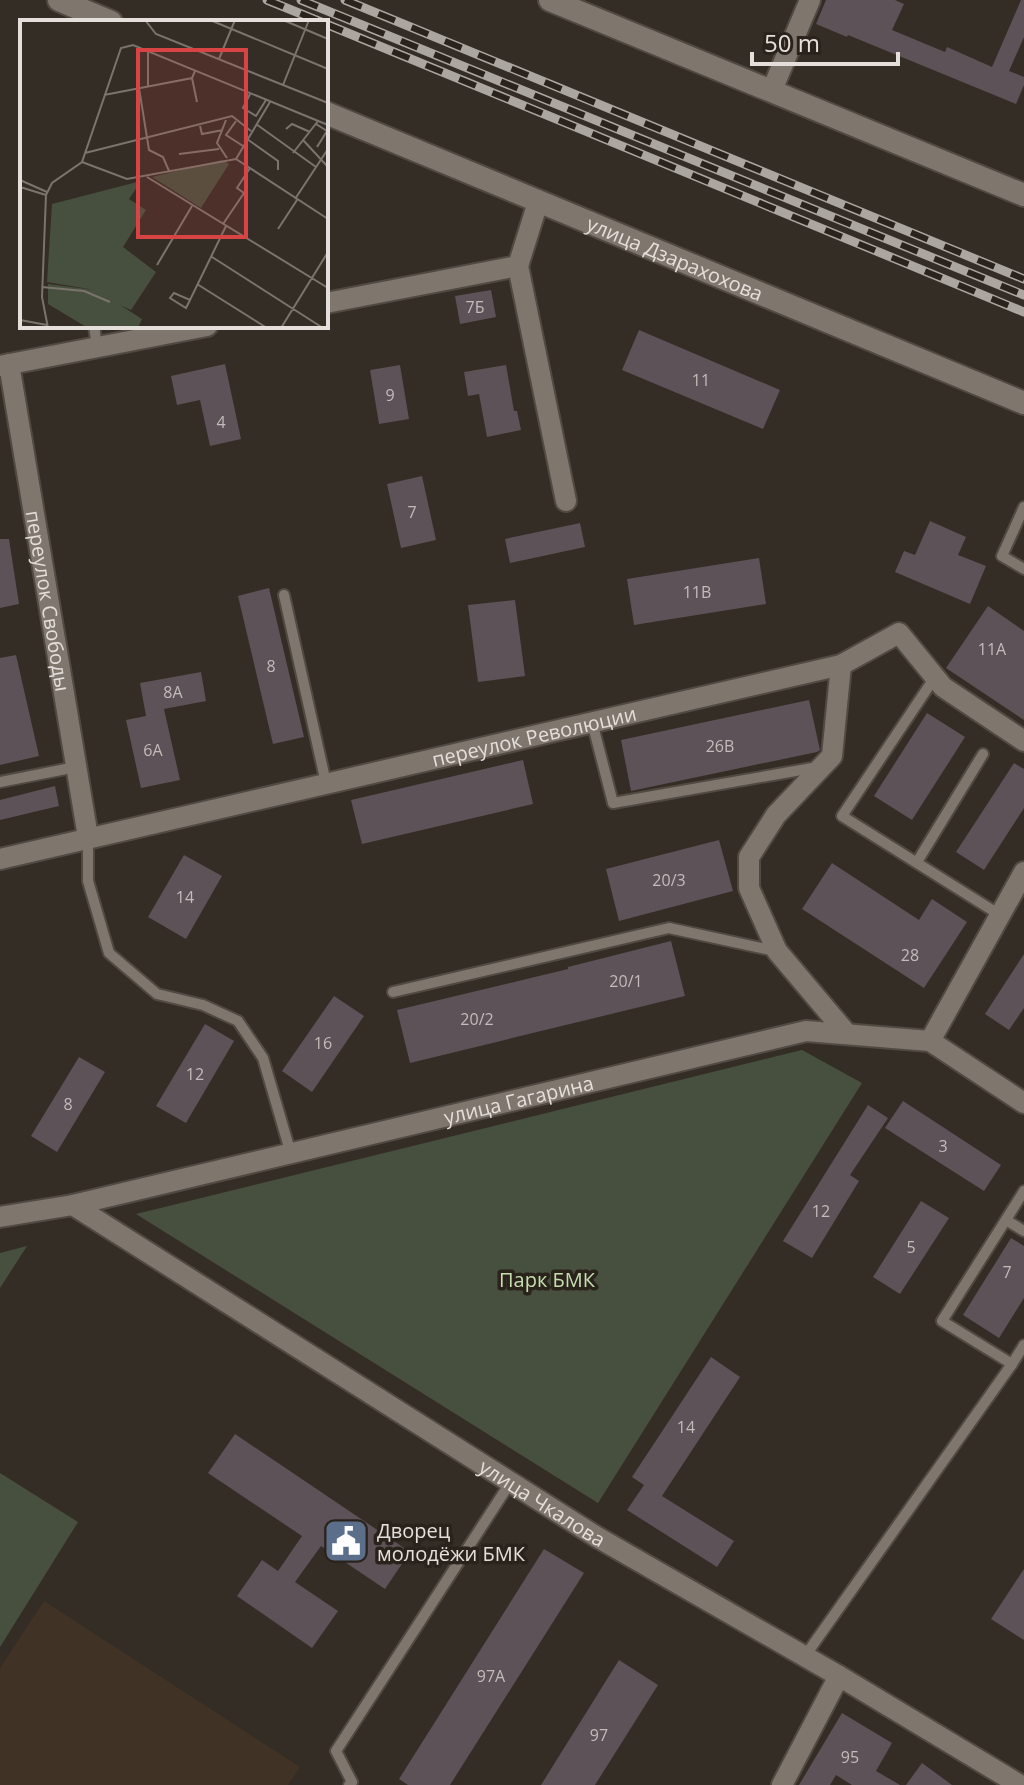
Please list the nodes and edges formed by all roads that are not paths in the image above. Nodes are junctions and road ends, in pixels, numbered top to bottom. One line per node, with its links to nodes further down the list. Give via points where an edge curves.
1 (59, 0): 4 (street)
2 (550, 0): 5 (street)
3 (810, 0): 5 (street)
4 (96, 19)
5 (772, 90): 7 (street)
6 (328, 114): 8 (street, улица Дзарахохова)
7 (1024, 195)
8 (538, 202): 9 (street); 15 (street, улица Дзарахохова)
9 (518, 266): 10 (street); 16 (street)
10 (328, 303)
11 (94, 328): 13 (lane)
12 (197, 328): 13 (street, переулок Свободы)
13 (97, 347): 14 (street, переулок Свободы)
14 (5, 365): 26 (street, переулок Свободы)
15 (1024, 403)
16 (566, 501)
17 (1024, 507): 18 (lane, via 1002,556)
18 (1024, 569)
19 (284, 595): 28 (lane)
20 (841, 665): 21 (street, переулок Революции, via 899,633); 22 (street, переулок Революции); 25 (street, via 832,756)
21 (935, 677): 23 (street, переулок Революции); 31 (lane, via 842,816)
22 (592, 722): 25 (lane, via 613,803); 28 (street, переулок Революции)
23 (1024, 741)
24 (983, 754): 31 (lane)
25 (823, 766): 34 (street, via 776,815 749,857 749,888)
26 (76, 767): 27 (lane); 29 (street, переулок Свободы)
27 (0, 782)
28 (326, 783): 29 (street, переулок Революции)
29 (88, 837): 30 (street, переулок Революции); 39 (lane, via 88,881 109,953 157,994 203,1005 238,1021 263,1058)
30 (0, 859)
31 (917, 862): 33 (lane)
32 (1024, 872): 33 (street)
33 (1000, 915): 37 (street)
34 (777, 951): 35 (lane, via 669,928); 36 (street)
35 (393, 992)
36 (847, 1034): 37 (street, улица Гагарина); 39 (street, улица Гагарина, via 806,1031)
37 (930, 1041): 38 (street, улица Гагарина)
38 (1024, 1103)
39 (291, 1154): 41 (street, улица Гагарина)
40 (1024, 1191): 43 (lane)
41 (73, 1205): 42 (street, улица Гагарина); 47 (street, улица Чкалова)
42 (0, 1217)
43 (1006, 1220): 44 (lane); 46 (lane, via 942,1321)
44 (1024, 1231)
45 (1024, 1345): 46 (lane)
46 (1012, 1364): 48 (lane)
47 (510, 1483): 48 (street, улица Чкалова); 50 (lane, via 336,1751)
48 (805, 1656): 49 (street, улица Чкалова)
49 (839, 1676): 51 (street); 52 (street, улица Чкалова)
50 (349, 1785)
51 (782, 1785)
52 (1020, 1785)

